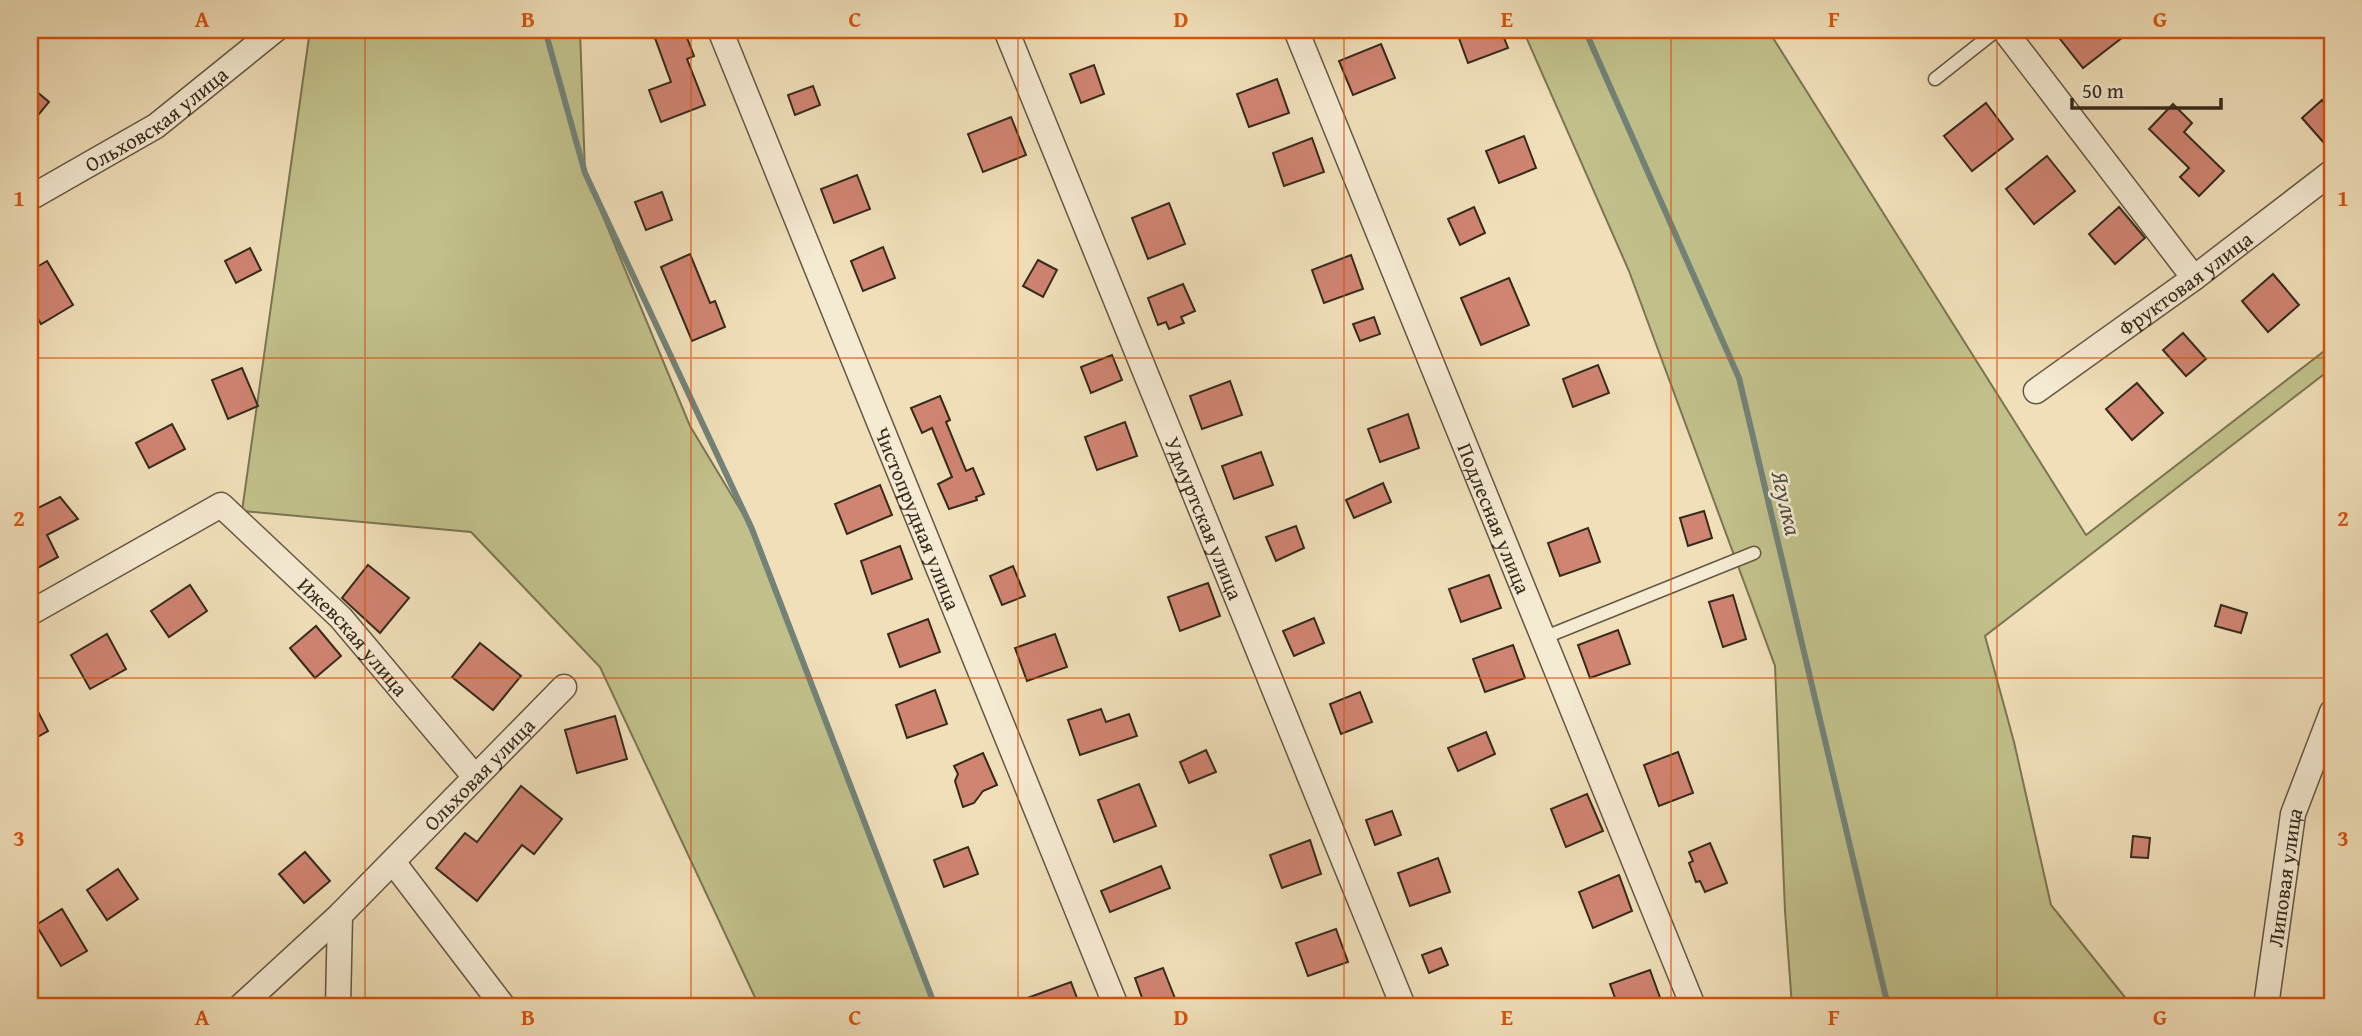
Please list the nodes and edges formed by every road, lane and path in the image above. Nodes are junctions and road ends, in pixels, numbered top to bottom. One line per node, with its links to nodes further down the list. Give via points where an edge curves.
1 (275, 30): 9 (street, Ольховская улица, via 156,126)
2 (720, 30): 23 (street, Чистопрудная улица)
3 (1006, 30): 24 (street, Удмуртская улица)
4 (1296, 30): 14 (street, Подлесная улица)
5 (1997, 30): 7 (lane)
6 (2004, 30): 10 (street)
7 (1935, 79)
8 (2332, 172): 10 (street, Фруктовая улица)
9 (30, 198)
10 (2194, 278): 11 (street, Фруктовая улица)
11 (2036, 391)
12 (1754, 553): 14 (lane)
13 (30, 614): 17 (street, Ижевская улица, via 221,505 341,618)
14 (1543, 638): 25 (street, Подлесная улица)
15 (564, 687): 17 (street, Ольховая улица)
16 (2332, 712): 26 (street, Липовая улица, via 2294,814)
17 (475, 777): 18 (street, Ольховая улица)
18 (393, 862): 19 (street, Ольховая улица); 22 (street)
19 (340, 915): 20 (street, Ольховая улица); 21 (street)
20 (242, 1006)
21 (338, 1006)
22 (503, 1006)
23 (1116, 1006)
24 (1403, 1006)
25 (1693, 1006)
26 (2266, 1006)

